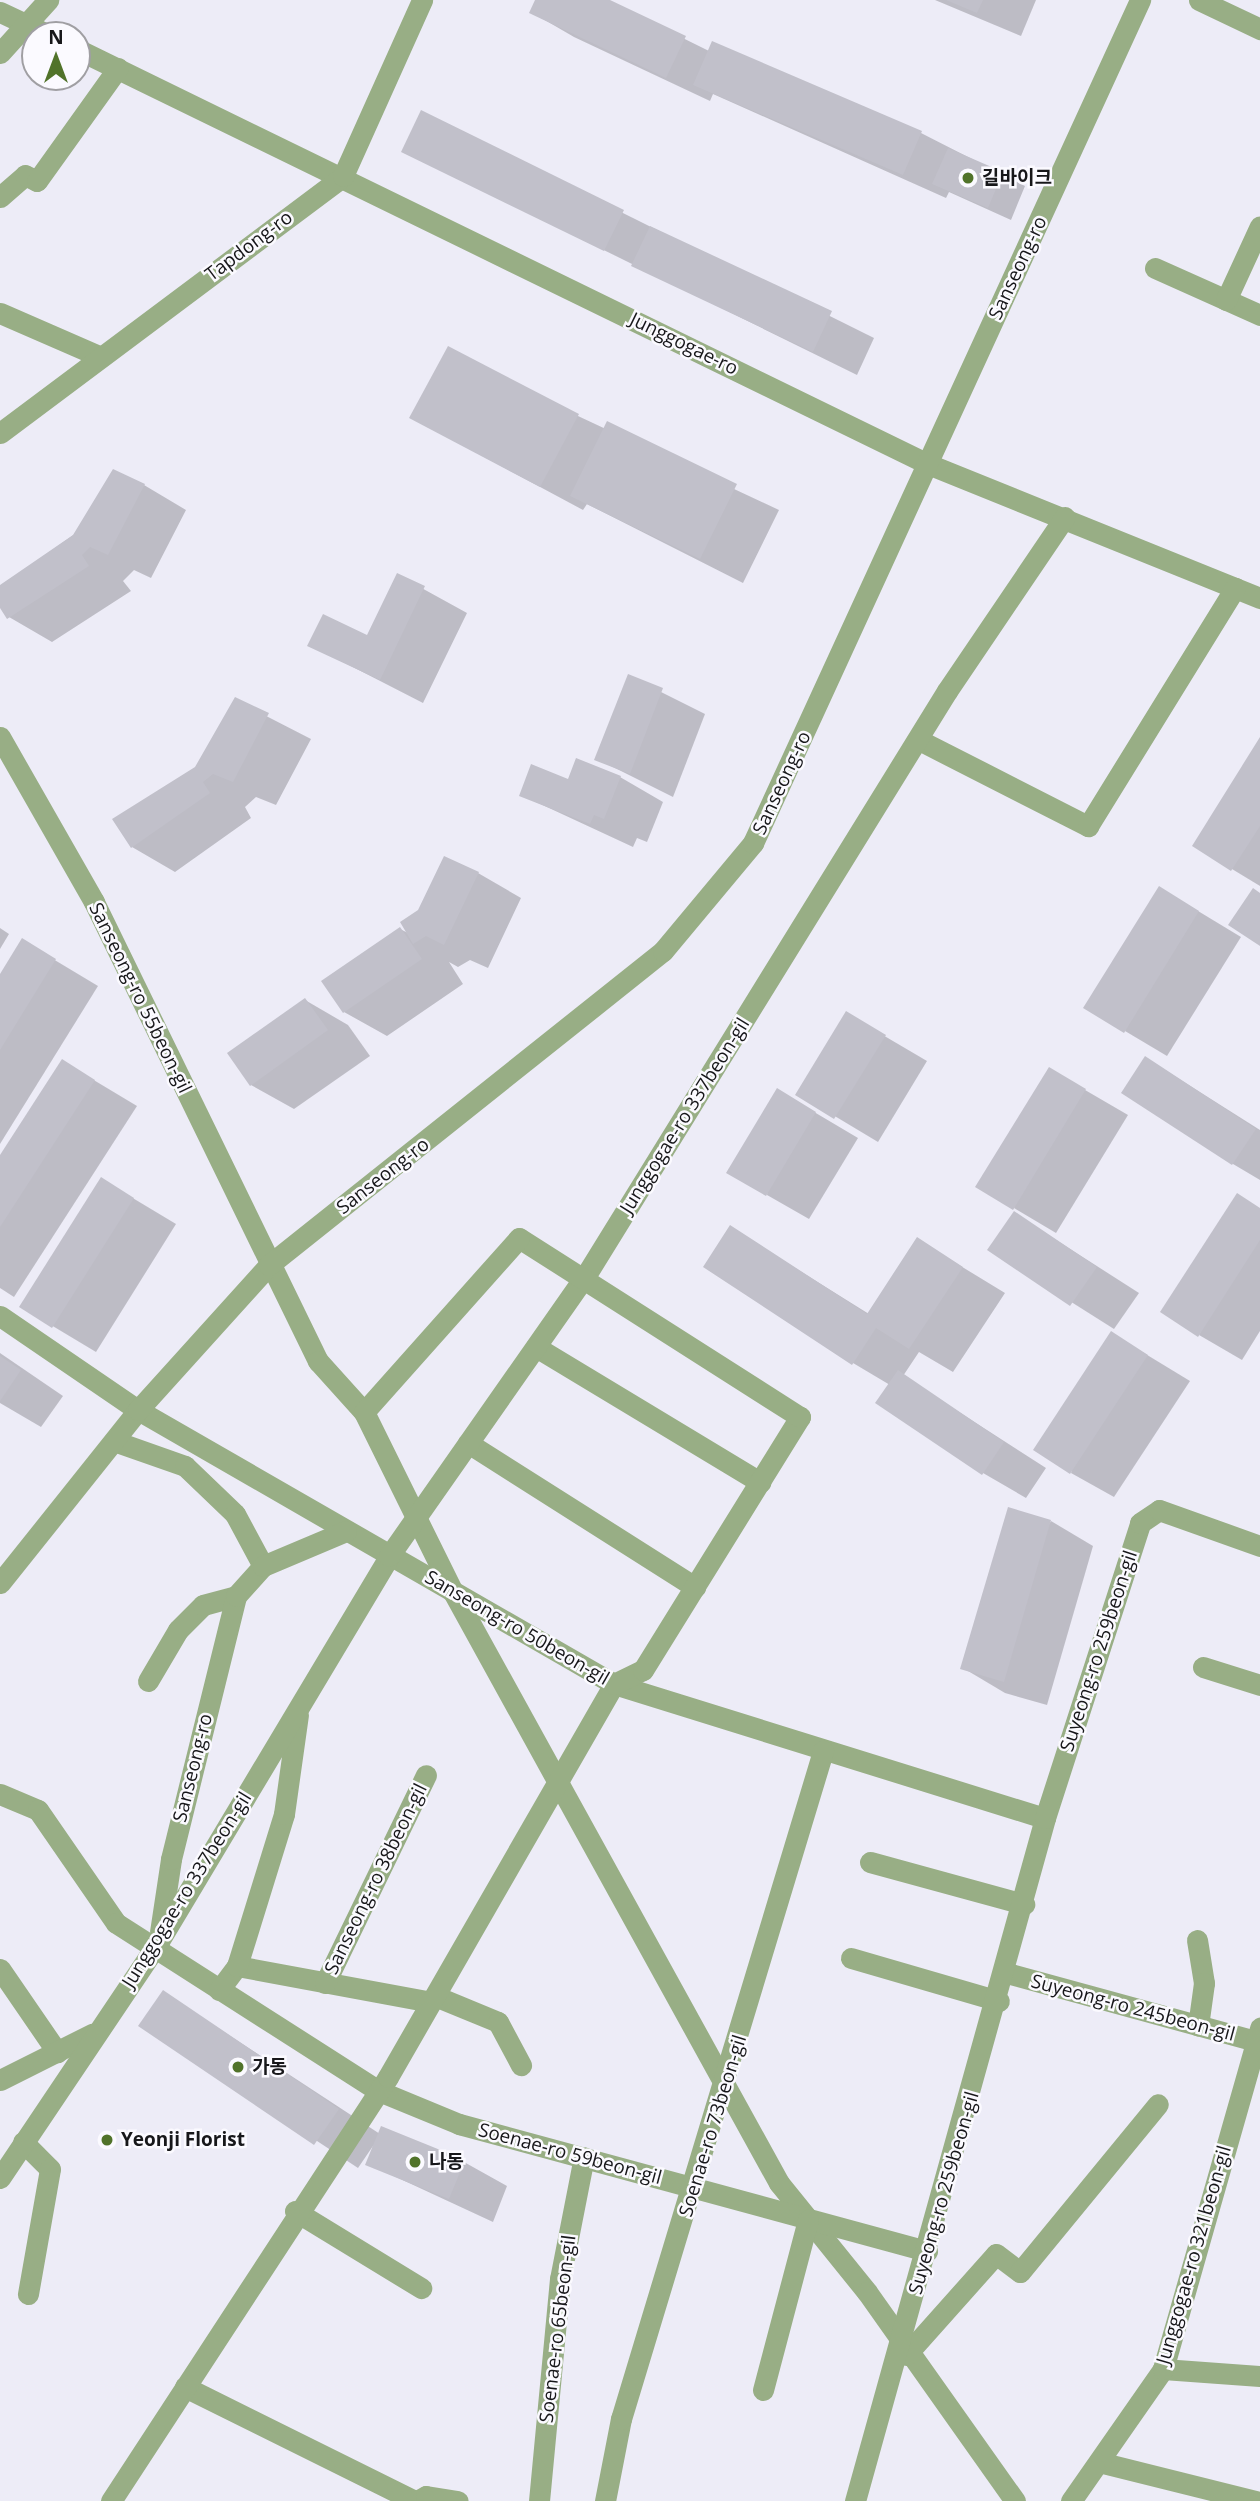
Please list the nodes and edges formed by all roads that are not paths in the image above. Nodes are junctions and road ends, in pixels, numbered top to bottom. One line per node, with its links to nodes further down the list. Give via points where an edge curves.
1 (48, 0): 7 (street)
2 (422, 0): 13 (street, Tapdong-ro)
3 (1140, 0): 22 (street, Sanseong-ro)
4 (1199, 0): 8 (street)
5 (0, 12): 6 (street)
6 (21, 21)
7 (30, 21)
8 (1260, 29)
9 (21, 30): 10 (street)
10 (0, 53)
11 (91, 55): 12 (street, Junggogae-ro)
12 (118, 68): 13 (street, Junggogae-ro); 14 (street, via 37,181 25,174)
13 (343, 176): 20 (street, Tapdong-ro); 22 (street, Junggogae-ro)
14 (0, 197)
15 (1260, 226): 17 (street)
16 (1155, 268): 17 (street)
17 (1226, 300): 19 (street)
18 (0, 313): 20 (street)
19 (1260, 315)
20 (101, 357): 21 (street, Tapdong-ro)
21 (0, 433)
22 (928, 464): 23 (street, Junggogae-ro); 28 (street, Sanseong-ro, via 868,582 753,844 663,951)
23 (1065, 517): 24 (street, Junggogae-ro); 27 (street, Junggogae-ro 337beon-gil)
24 (1235, 588): 25 (street, Junggogae-ro); 27 (street, via 1088,826)
25 (1260, 598)
26 (0, 737): 28 (street, Sanseong-ro 55beon-gil, via 94,902)
27 (919, 740): 29 (street, Junggogae-ro 337beon-gil)
28 (269, 1265): 32 (street, Sanseong-ro); 33 (street, Sanseong-ro 55beon-gil, via 318,1361)
29 (583, 1280): 31 (street, Junggogae-ro 337beon-gil); 33 (street, via 519,1238); 36 (street, via 800,1417)
30 (0, 1316): 32 (street, Sanseong-ro 50beon-gil)
31 (536, 1347): 35 (street, Junggogae-ro 337beon-gil); 36 (street)
32 (138, 1410): 34 (street, Sanseong-ro); 38 (street, Sanseong-ro 50beon-gil)
33 (364, 1412): 37 (street, Sanseong-ro 55beon-gil)
34 (114, 1441): 41 (street, via 184,1466 235,1514); 42 (street, Sanseong-ro)
35 (468, 1443): 37 (street, Junggogae-ro 337beon-gil); 43 (street)
36 (760, 1482): 43 (street)
37 (417, 1516): 40 (street, Junggogae-ro 337beon-gil); 44 (street, Sanseong-ro 55beon-gil)
38 (346, 1531): 40 (street, Sanseong-ro 50beon-gil); 41 (street, Sanseong-ro)
39 (1260, 1546): 55 (street, Suyeong-ro 259beon-gil, via 1159,1510 1140,1523)
40 (389, 1556): 44 (street, Sanseong-ro 50beon-gil); 50 (street, Junggogae-ro 337beon-gil)
41 (263, 1566): 45 (street, Sanseong-ro)
42 (0, 1583)
43 (695, 1587): 48 (street, via 643,1670)
44 (453, 1592): 48 (street, Sanseong-ro 50beon-gil); 53 (street)
45 (236, 1596): 47 (street, via 204,1605 178,1630); 59 (street, Sanseong-ro, via 171,1859)
46 (1203, 1667): 49 (street)
47 (148, 1681)
48 (614, 1684): 51 (street, Sanseong-ro 50beon-gil); 53 (street)
49 (1260, 1685)
50 (300, 1705): 59 (street, Junggogae-ro 337beon-gil); 61 (street, Junggogae-ro 337beon-gil, via 284,1814)
51 (823, 1751): 55 (street, Sanseong-ro 50beon-gil); 74 (street, Soenae-ro 73beon-gil)
52 (426, 1775): 64 (street, Sanseong-ro 38beon-gil)
53 (559, 1779): 66 (street); 74 (street)
54 (0, 1794): 59 (street, via 38,1810 116,1923)
55 (1045, 1818): 57 (street, Suyeong-ro 259beon-gil)
56 (870, 1862): 57 (street)
57 (1024, 1904): 63 (street, Suyeong-ro 259beon-gil)
58 (1196, 1940): 68 (street, via 1204,1983)
59 (156, 1945): 65 (street, Soenae-ro 59beon-gil); 69 (street, Junggogae-ro 337beon-gil)
60 (851, 1958): 67 (street)
61 (237, 1966): 64 (street, Sanseong-ro 38beon-gil); 65 (street, Junggogae-ro 337beon-gil)
62 (0, 1969): 71 (street)
63 (1007, 1973): 67 (street, Suyeong-ro 259beon-gil); 68 (street, Suyeong-ro 245beon-gil)
64 (325, 1983): 66 (street, Sanseong-ro 38beon-gil)
65 (219, 1990): 75 (street, Soenae-ro 59beon-gil)
66 (433, 1999): 72 (street, Sanseong-ro 38beon-gil, via 498,2022); 75 (street)
67 (999, 2001): 83 (street, Suyeong-ro 259beon-gil)
68 (1198, 2025): 70 (street, Suyeong-ro 245beon-gil)
69 (94, 2034): 71 (street); 77 (street, Junggogae-ro 337beon-gil)
70 (1259, 2037): 87 (street, Junggogae-ro 321beon-gil)
71 (57, 2052): 73 (street)
72 (521, 2065)
73 (0, 2080)
74 (726, 2083): 80 (street, Soenae-ro 73beon-gil); 82 (street, via 779,2183)
75 (379, 2091): 78 (street, Soenae-ro 59beon-gil, via 459,2124); 81 (street)
76 (1158, 2104): 86 (street, Suyeong-ro 259beon-gil, via 1020,2272 996,2254)
77 (23, 2142): 79 (street, Junggogae-ro 337beon-gil); 85 (street, via 50,2169)
78 (584, 2157): 80 (street, Soenae-ro 59beon-gil); 95 (street, Soenae-ro 65beon-gil, via 560,2279)
79 (0, 2178)
80 (693, 2189): 82 (street, Soenae-ro 59beon-gil); 96 (street, Soenae-ro 73beon-gil, via 621,2419)
81 (297, 2213): 84 (street); 89 (street)
82 (808, 2220): 83 (street, Soenae-ro 59beon-gil); 86 (street); 90 (street)
83 (927, 2251): 86 (street, Suyeong-ro 259beon-gil)
84 (421, 2288)
85 (28, 2294)
86 (903, 2350): 97 (street, Suyeong-ro 259beon-gil); 98 (street)
87 (1163, 2369): 88 (street); 91 (street, Junggogae-ro 321beon-gil)
88 (1260, 2376)
89 (185, 2387): 92 (street); 93 (street)
90 (763, 2390)
91 (1099, 2462): 99 (street, Junggogae-ro 321beon-gil); 100 (street)
92 (111, 2501)
93 (416, 2501): 94 (street, via 426,2496)
94 (458, 2501)
95 (539, 2501)
96 (605, 2501)
97 (855, 2501)
98 (1015, 2501)
99 (1071, 2501)
100 (1256, 2501)

